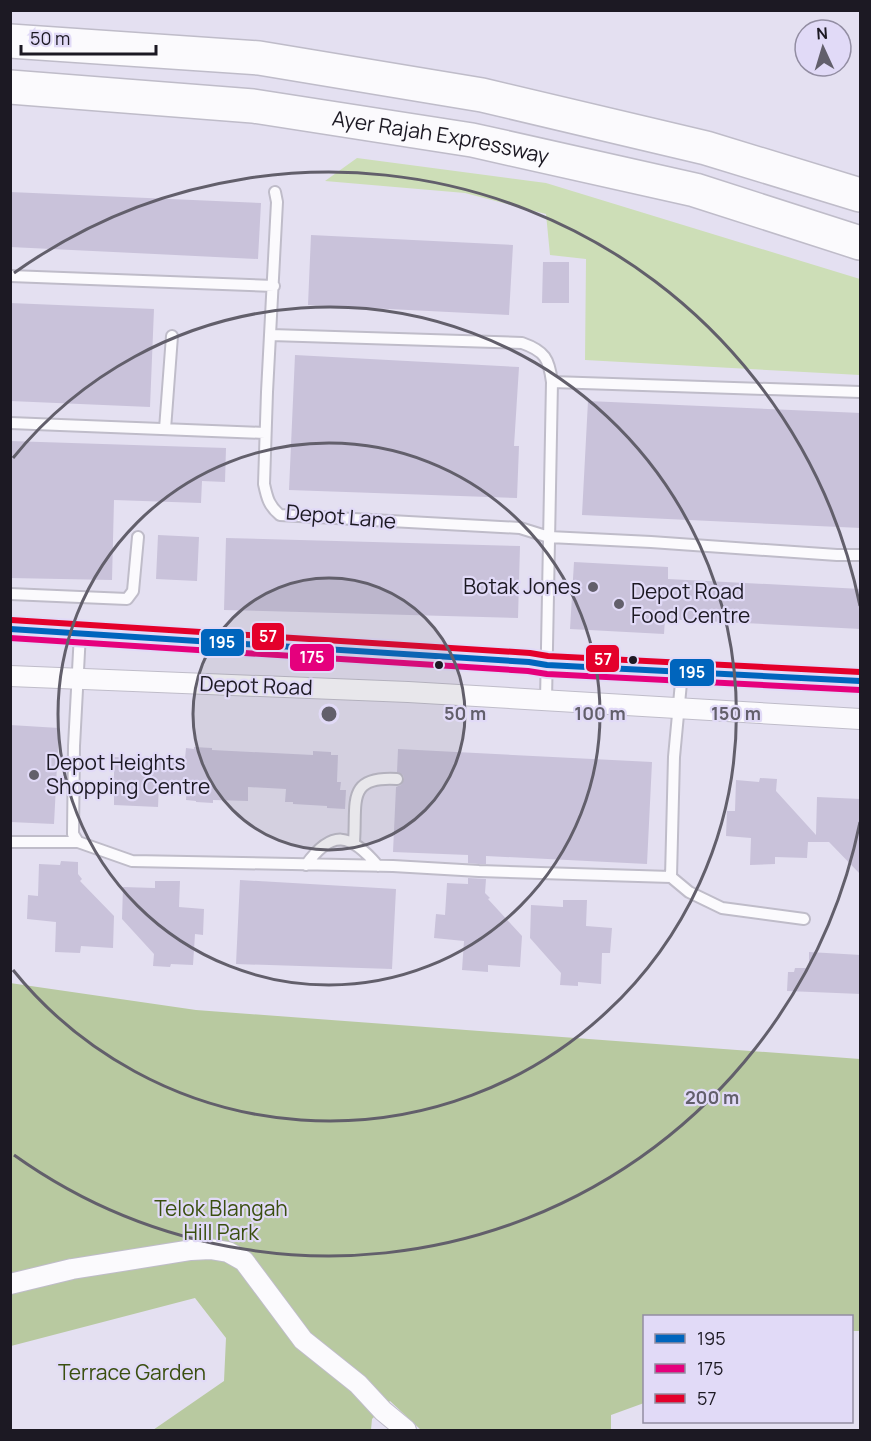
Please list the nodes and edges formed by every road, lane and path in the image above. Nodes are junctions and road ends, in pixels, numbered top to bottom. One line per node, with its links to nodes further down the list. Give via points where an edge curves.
1 (10, 41): 4 (highway, via 259,58 482,95 706,148)
2 (10, 87): 5 (highway, Ayer Rajah Expressway, via 253,106 472,141 695,190)
3 (274, 192): 7 (lane, Depot Lane)
4 (861, 195)
5 (861, 243)
6 (10, 276): 7 (lane)
7 (274, 286): 8 (lane, Depot Lane)
8 (271, 335): 10 (lane, via 522,343 537,348 549,363); 14 (lane, Depot Lane)
9 (171, 336): 13 (lane)
10 (552, 382): 11 (lane); 16 (lane)
11 (861, 392)
12 (10, 423): 13 (lane)
13 (165, 429): 14 (lane)
14 (265, 433): 16 (lane, Depot Lane, via 266,492 272,509 280,515 520,528)
15 (138, 537): 18 (lane, via 133,591 127,599)
16 (549, 537): 17 (lane, Depot Lane); 21 (lane)
17 (861, 555)
18 (10, 594)
19 (10, 629): 20 (street, Depot Road)
20 (80, 633): 21 (street, Depot Road); 24 (lane)
21 (547, 665): 22 (street, Depot Road); 26 (lane)
22 (682, 672): 25 (street, Depot Road); 27 (lane)
23 (10, 676): 24 (street, Depot Road)
24 (78, 679): 26 (street, Depot Road); 31 (lane, via 73,834)
25 (861, 681)
26 (546, 700): 27 (street, Depot Road)
27 (679, 709): 28 (street, Depot Road); 35 (lane)
28 (861, 719)
29 (397, 779): 32 (lane, via 378,778 363,784 357,792)
30 (10, 842): 31 (lane)
31 (78, 842): 33 (lane, via 132,861)
32 (354, 842): 33 (lane, via 327,842); 34 (lane)
33 (306, 865): 34 (lane)
34 (378, 866): 35 (lane)
35 (671, 877): 36 (lane, via 688,892 722,908)
36 (804, 919)
37 (10, 1284): 38 (street, via 72,1269 191,1250 210,1248 228,1252 256,1275 303,1340 358,1384)
38 (406, 1431)

